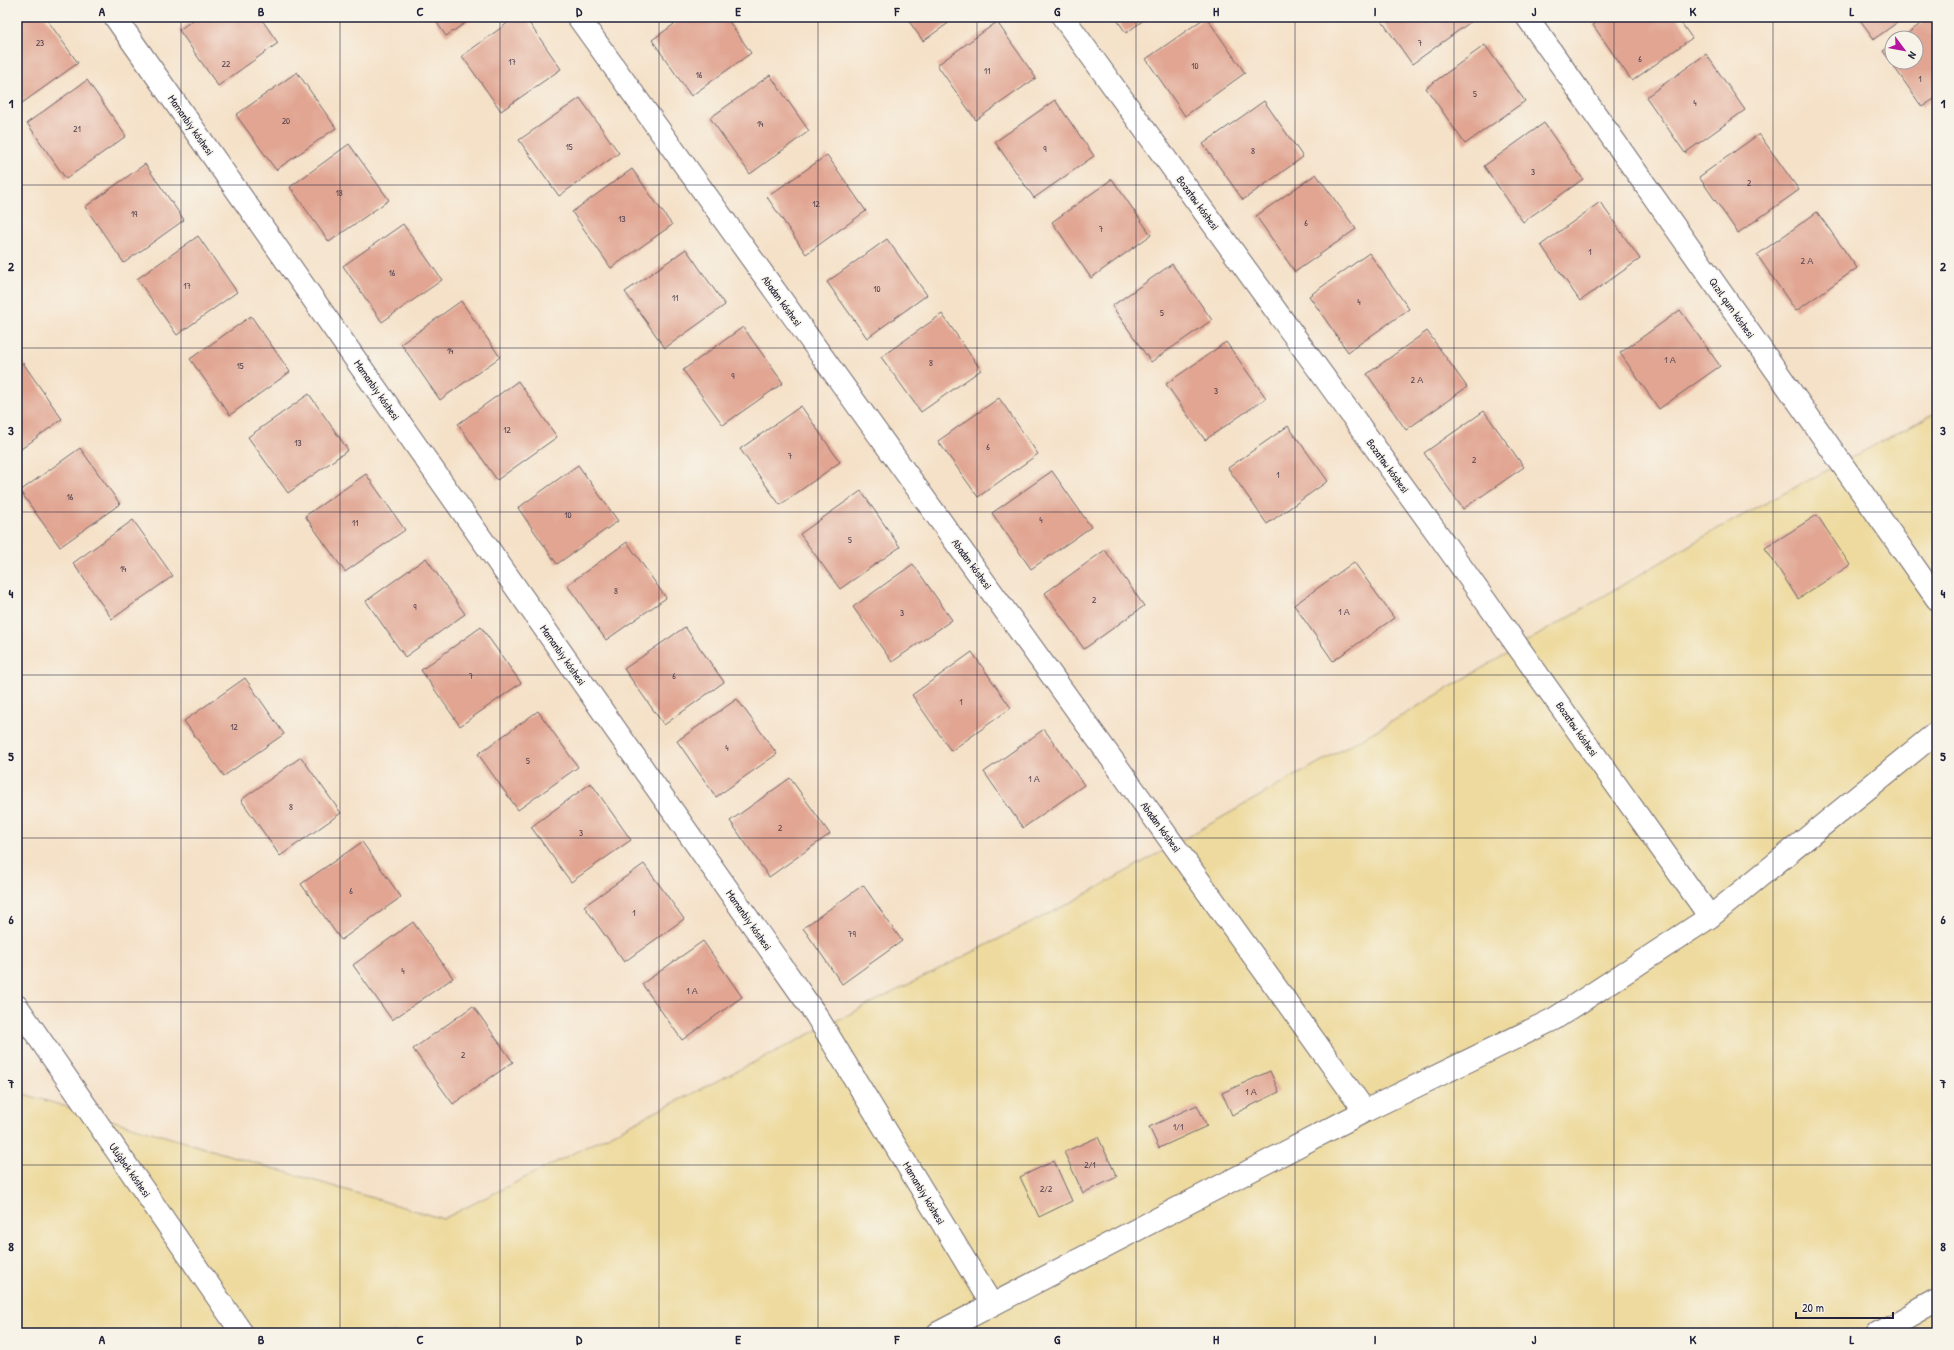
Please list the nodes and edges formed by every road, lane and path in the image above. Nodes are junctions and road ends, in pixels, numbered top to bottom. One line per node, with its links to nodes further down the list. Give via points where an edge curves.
1 (115, 17): 11 (street, Mamanbiy kóshesi, via 816,1015)
2 (578, 17): 9 (street, Abadan kóshesi)
3 (1063, 17): 7 (street, Bozataw kóshesi, via 1445,544)
4 (1527, 17): 5 (street, Qızıl qum kóshesi)
5 (1937, 599)
6 (1937, 732): 7 (street)
7 (1710, 917): 9 (street, via 1554,1019)
8 (17, 1006): 12 (street, Uluǵbek kóshesi)
9 (1365, 1111): 11 (street)
10 (1937, 1300): 14 (street)
11 (992, 1306): 13 (street)
12 (242, 1333)
13 (938, 1333)
14 (1879, 1333)

